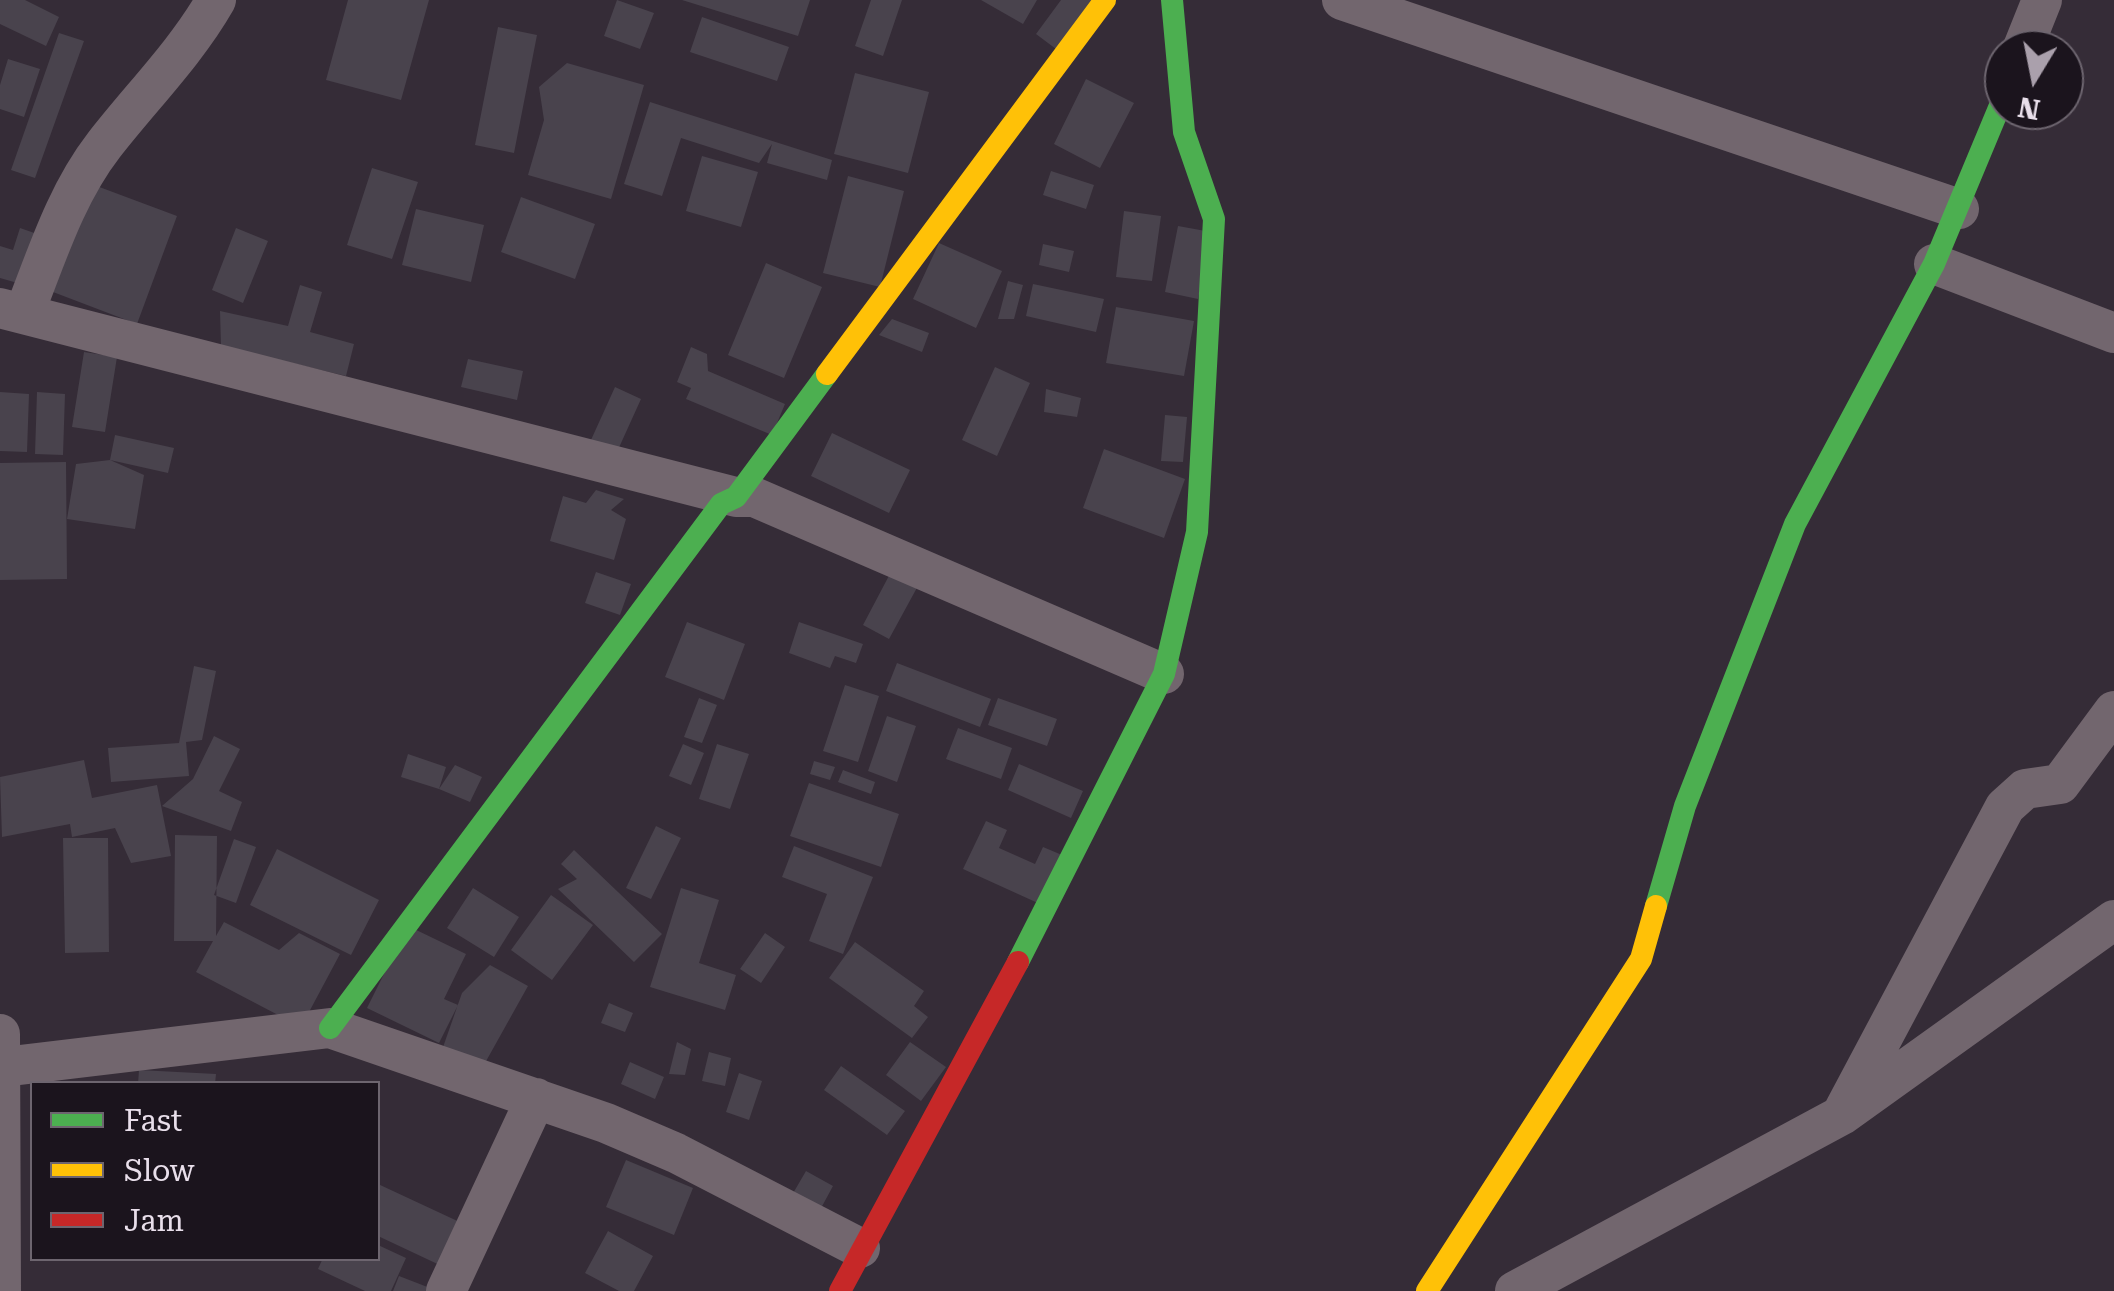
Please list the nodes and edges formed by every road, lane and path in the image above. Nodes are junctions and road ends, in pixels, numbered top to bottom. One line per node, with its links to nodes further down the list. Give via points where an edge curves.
1 (216, 0): 10 (street, via 191,44 94,161)
2 (1106, 0): 12 (street)
3 (1172, 0): 13 (street, via 1184,132 1214,219 1197,532)
4 (1342, 0): 8 (street)
5 (2042, 0): 6 (street)
6 (2030, 30)
7 (1990, 130): 8 (street)
8 (1959, 208): 9 (street)
9 (1934, 264): 11 (street); 24 (street, via 1795,524 1685,806 1640,959)
10 (12, 309): 12 (street)
11 (2114, 333)
12 (736, 497): 13 (street, via 754,497); 16 (street, via 721,504)
13 (1164, 674): 20 (street, via 1016,966)
14 (2114, 711): 19 (street, via 2060,784 2025,790 2005,808)
15 (2114, 920): 19 (street)
16 (330, 1028): 17 (street); 18 (street)
17 (1, 1051): 21 (street)
18 (536, 1098): 20 (street, via 676,1153); 22 (street)
19 (1842, 1115): 25 (street)
20 (860, 1248): 23 (street)
21 (2, 1291)
22 (446, 1291)
23 (840, 1291)
24 (1426, 1291)
25 (1514, 1291)

